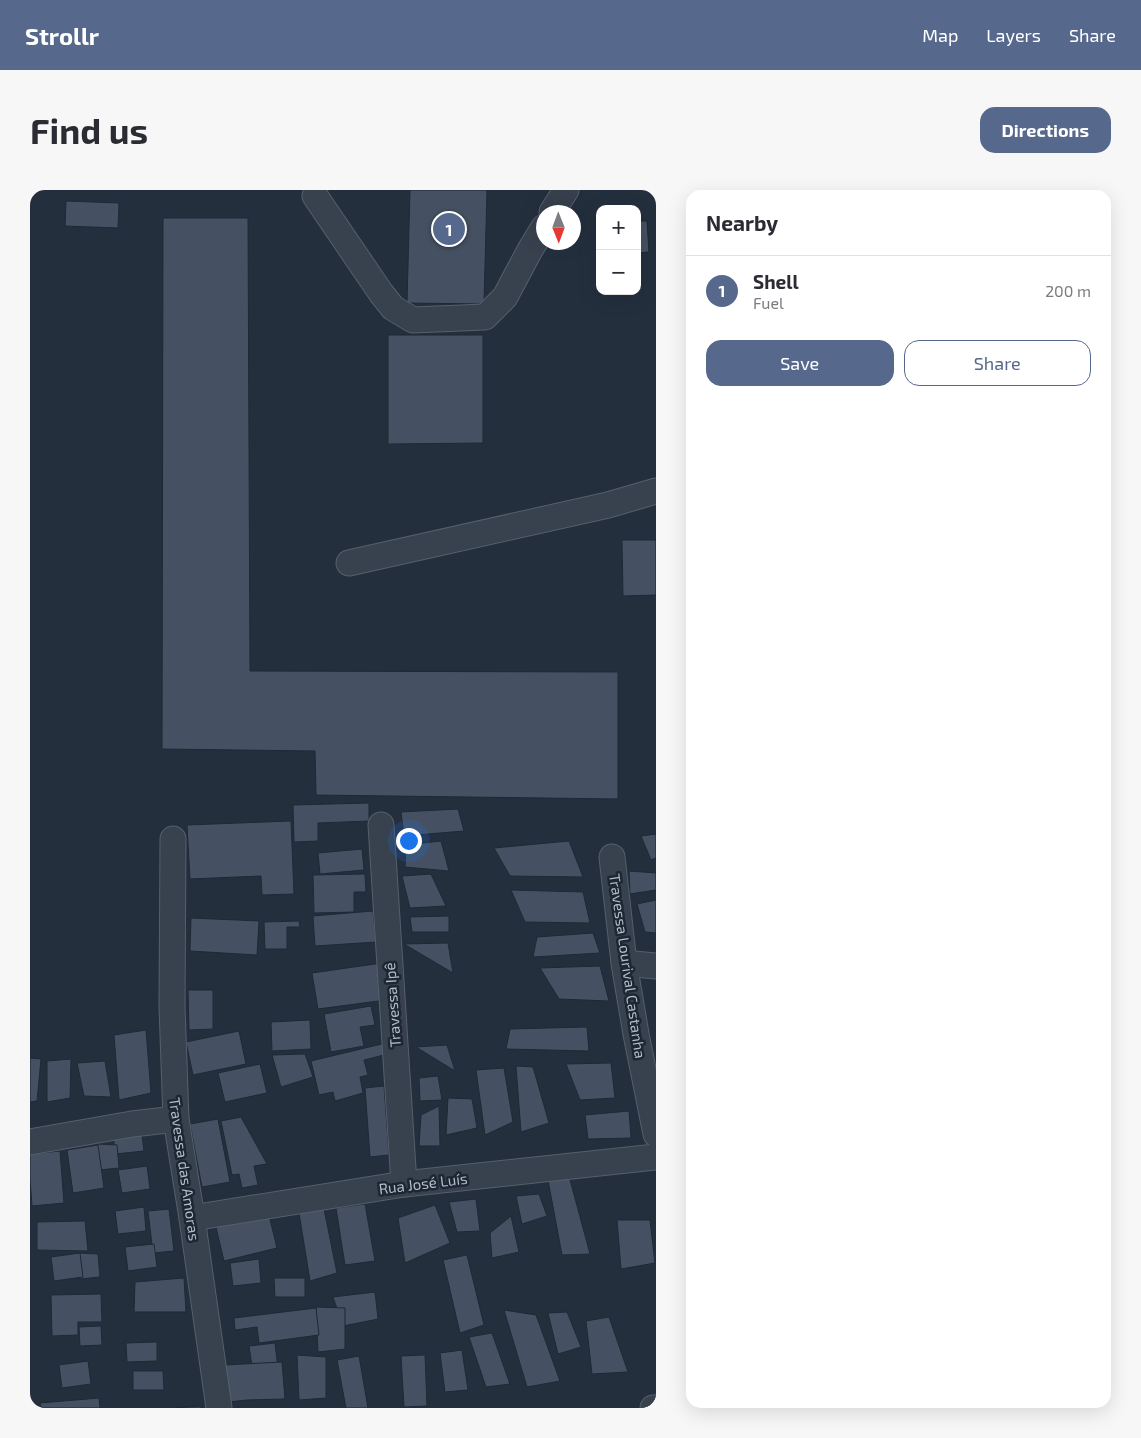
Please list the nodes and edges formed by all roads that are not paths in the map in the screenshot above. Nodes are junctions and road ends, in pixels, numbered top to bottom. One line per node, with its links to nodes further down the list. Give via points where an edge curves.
1 (566, 190): 3 (street)
2 (315, 196): 4 (street, via 381,293 393,308 413,320 485,317 505,297)
3 (556, 205)
4 (536, 240)
5 (656, 491): 6 (street, via 608,505)
6 (349, 563)
7 (381, 825): 16 (street, Travessa Ipê)
8 (173, 839): 12 (street, Travessa das Amoras, via 172,1007)
9 (612, 857): 10 (street, Travessa Lourival Castanha)
10 (624, 963): 11 (street); 13 (street, Travessa Lourival Castanha)
11 (656, 966)
12 (176, 1119): 14 (street); 17 (street, Travessa das Amoras)
13 (656, 1134)
14 (30, 1142)
15 (656, 1157): 16 (street, Rua José Luís)
16 (404, 1184): 17 (street, Rua José Luís)
17 (192, 1218): 18 (street, Travessa das Amoras)
18 (219, 1408)

